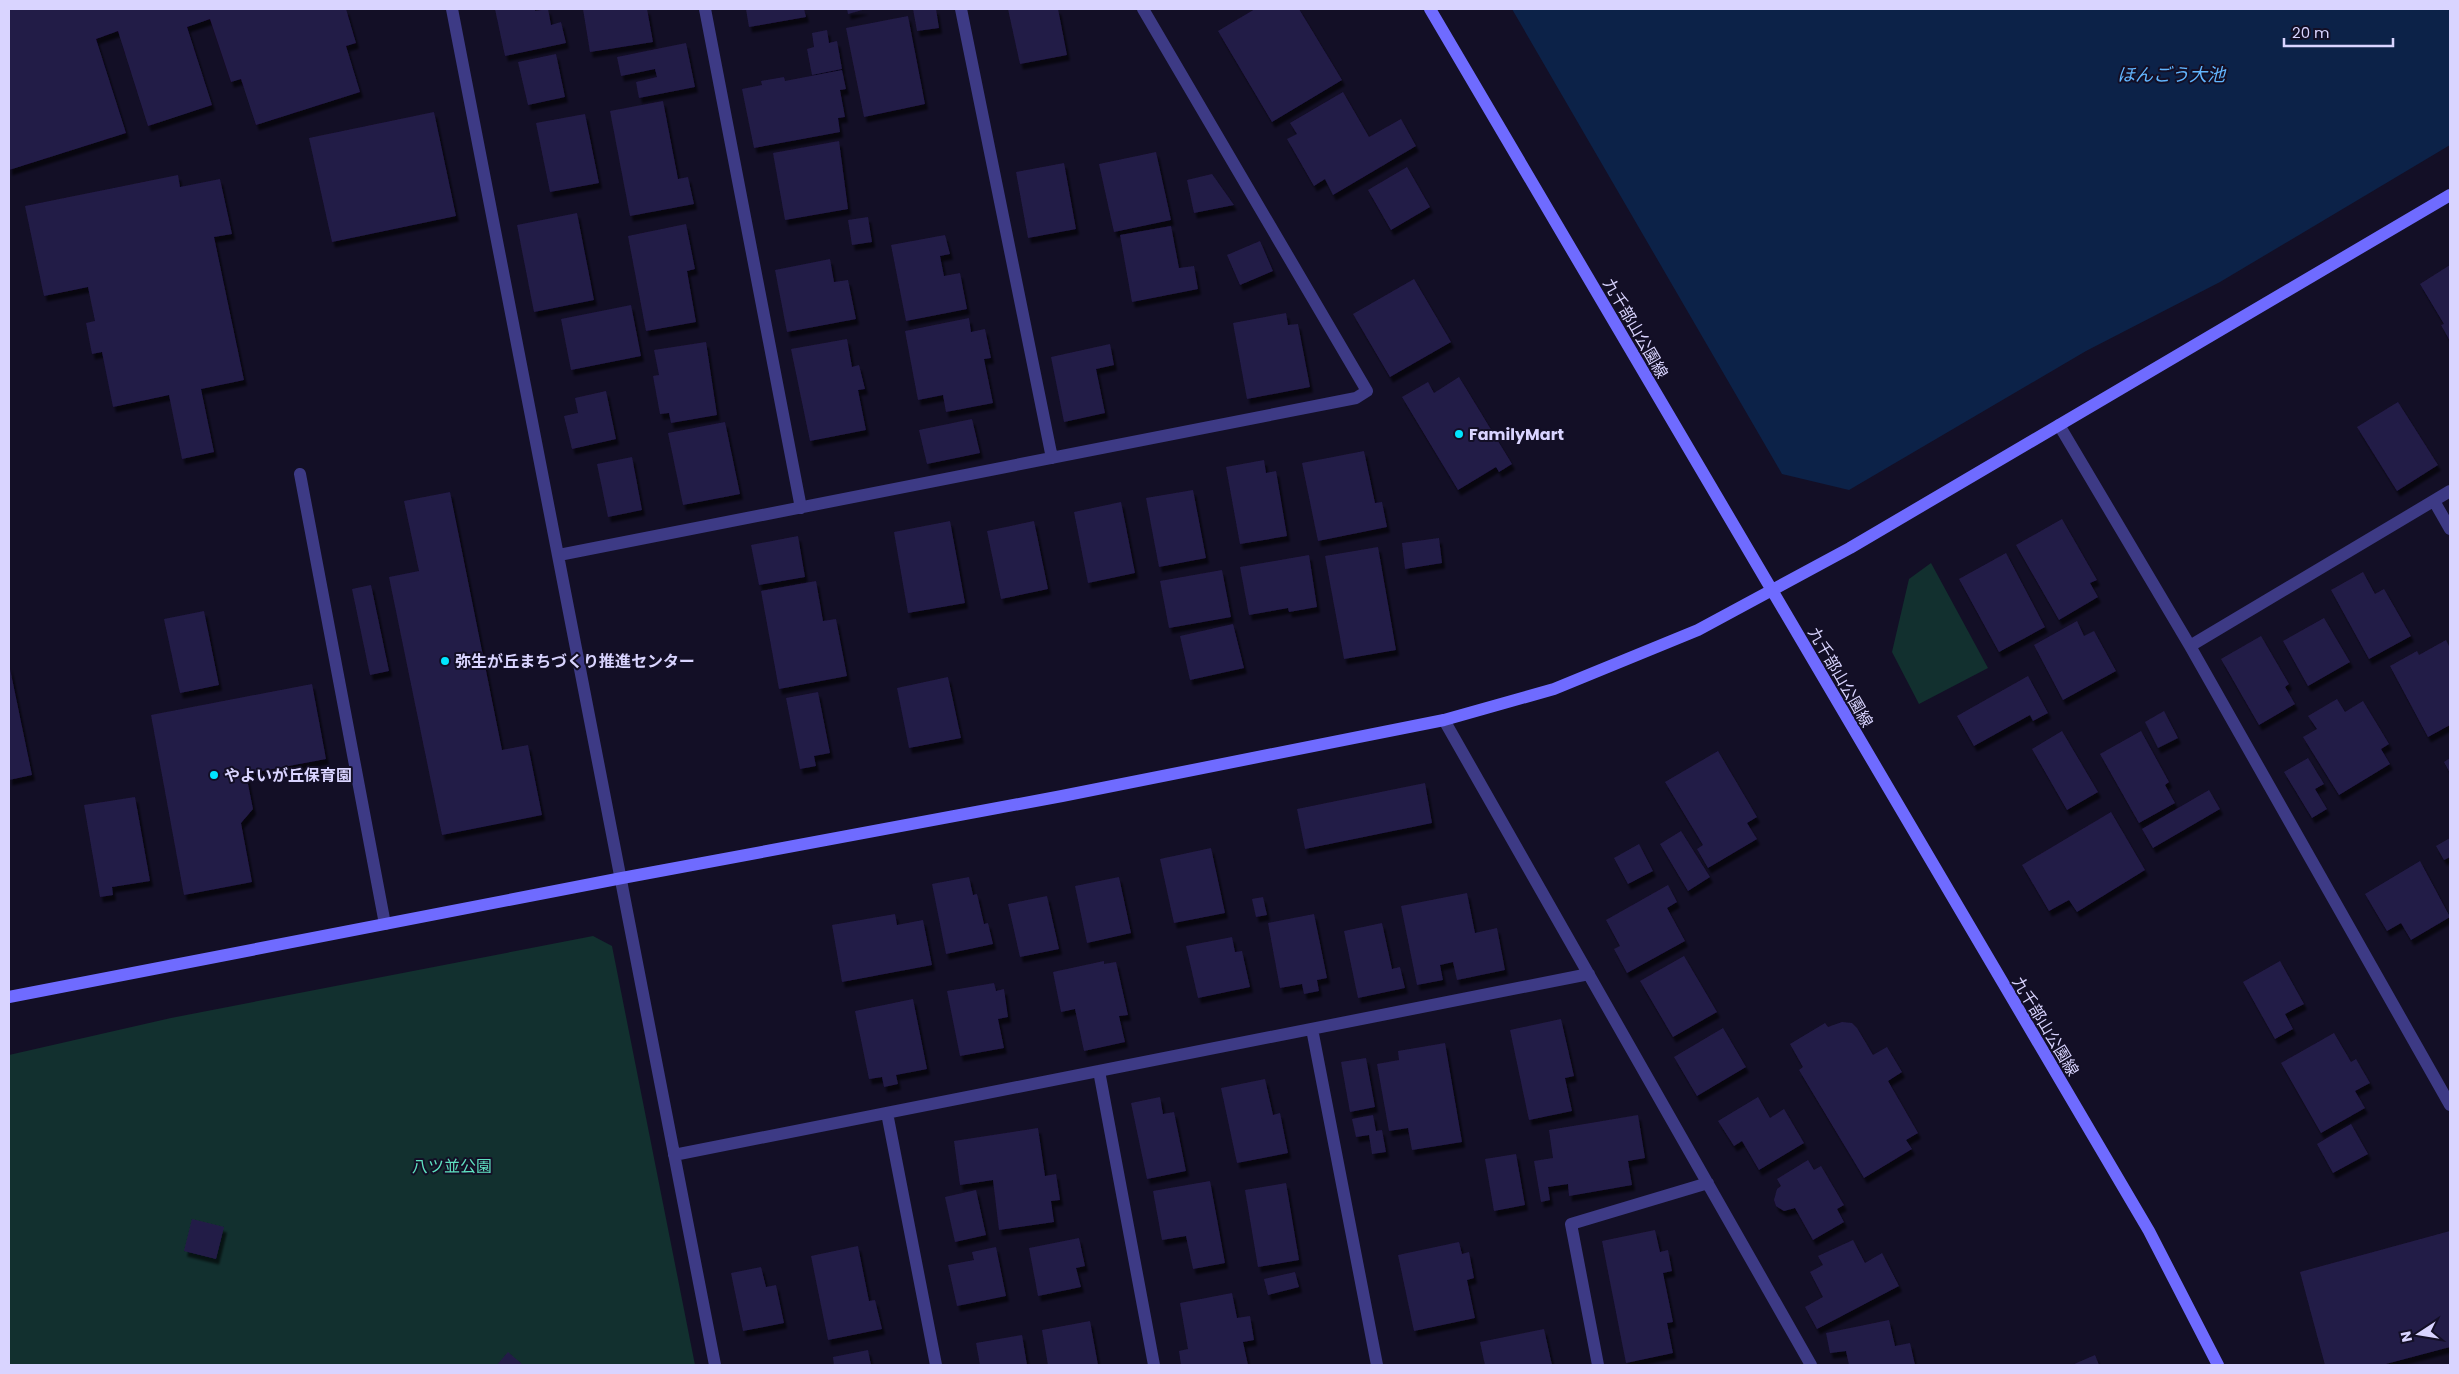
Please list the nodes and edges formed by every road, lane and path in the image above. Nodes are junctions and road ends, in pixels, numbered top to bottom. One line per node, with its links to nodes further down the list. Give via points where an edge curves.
1 (452, 9): 14 (street)
2 (704, 9): 12 (street)
3 (961, 9): 8 (street)
4 (1143, 9): 8 (street, via 1367,391 1356,398)
5 (1430, 9): 15 (street, 九千部山公園線)
6 (2450, 195): 7 (street)
7 (2058, 425): 15 (street, via 1850,548); 16 (street)
8 (1052, 458): 12 (street)
9 (300, 474): 19 (street)
10 (2450, 491): 11 (street)
11 (2434, 501): 13 (street); 16 (street)
12 (801, 508): 14 (street)
13 (2450, 529)
14 (559, 556): 18 (street)
15 (1770, 589): 17 (street, via 1698,630 1554,689); 34 (street, 九千部山公園線, via 2149,1231)
16 (2190, 646): 24 (street)
17 (1444, 720): 18 (street, via 1062,796); 20 (street)
18 (622, 878): 19 (street); 26 (street)
19 (385, 924): 21 (street)
20 (1589, 974): 22 (street); 27 (street)
21 (9, 997)
22 (1312, 1030): 23 (street); 31 (street)
23 (1099, 1071): 25 (street); 30 (street)
24 (2450, 1105)
25 (887, 1113): 26 (street); 29 (street)
26 (674, 1155): 28 (street)
27 (1708, 1183): 32 (street, via 1571,1224); 33 (street)
28 (715, 1365)
29 (936, 1365)
30 (1154, 1365)
31 (1377, 1365)
32 (1598, 1365)
33 (1811, 1365)
34 (2218, 1365)

